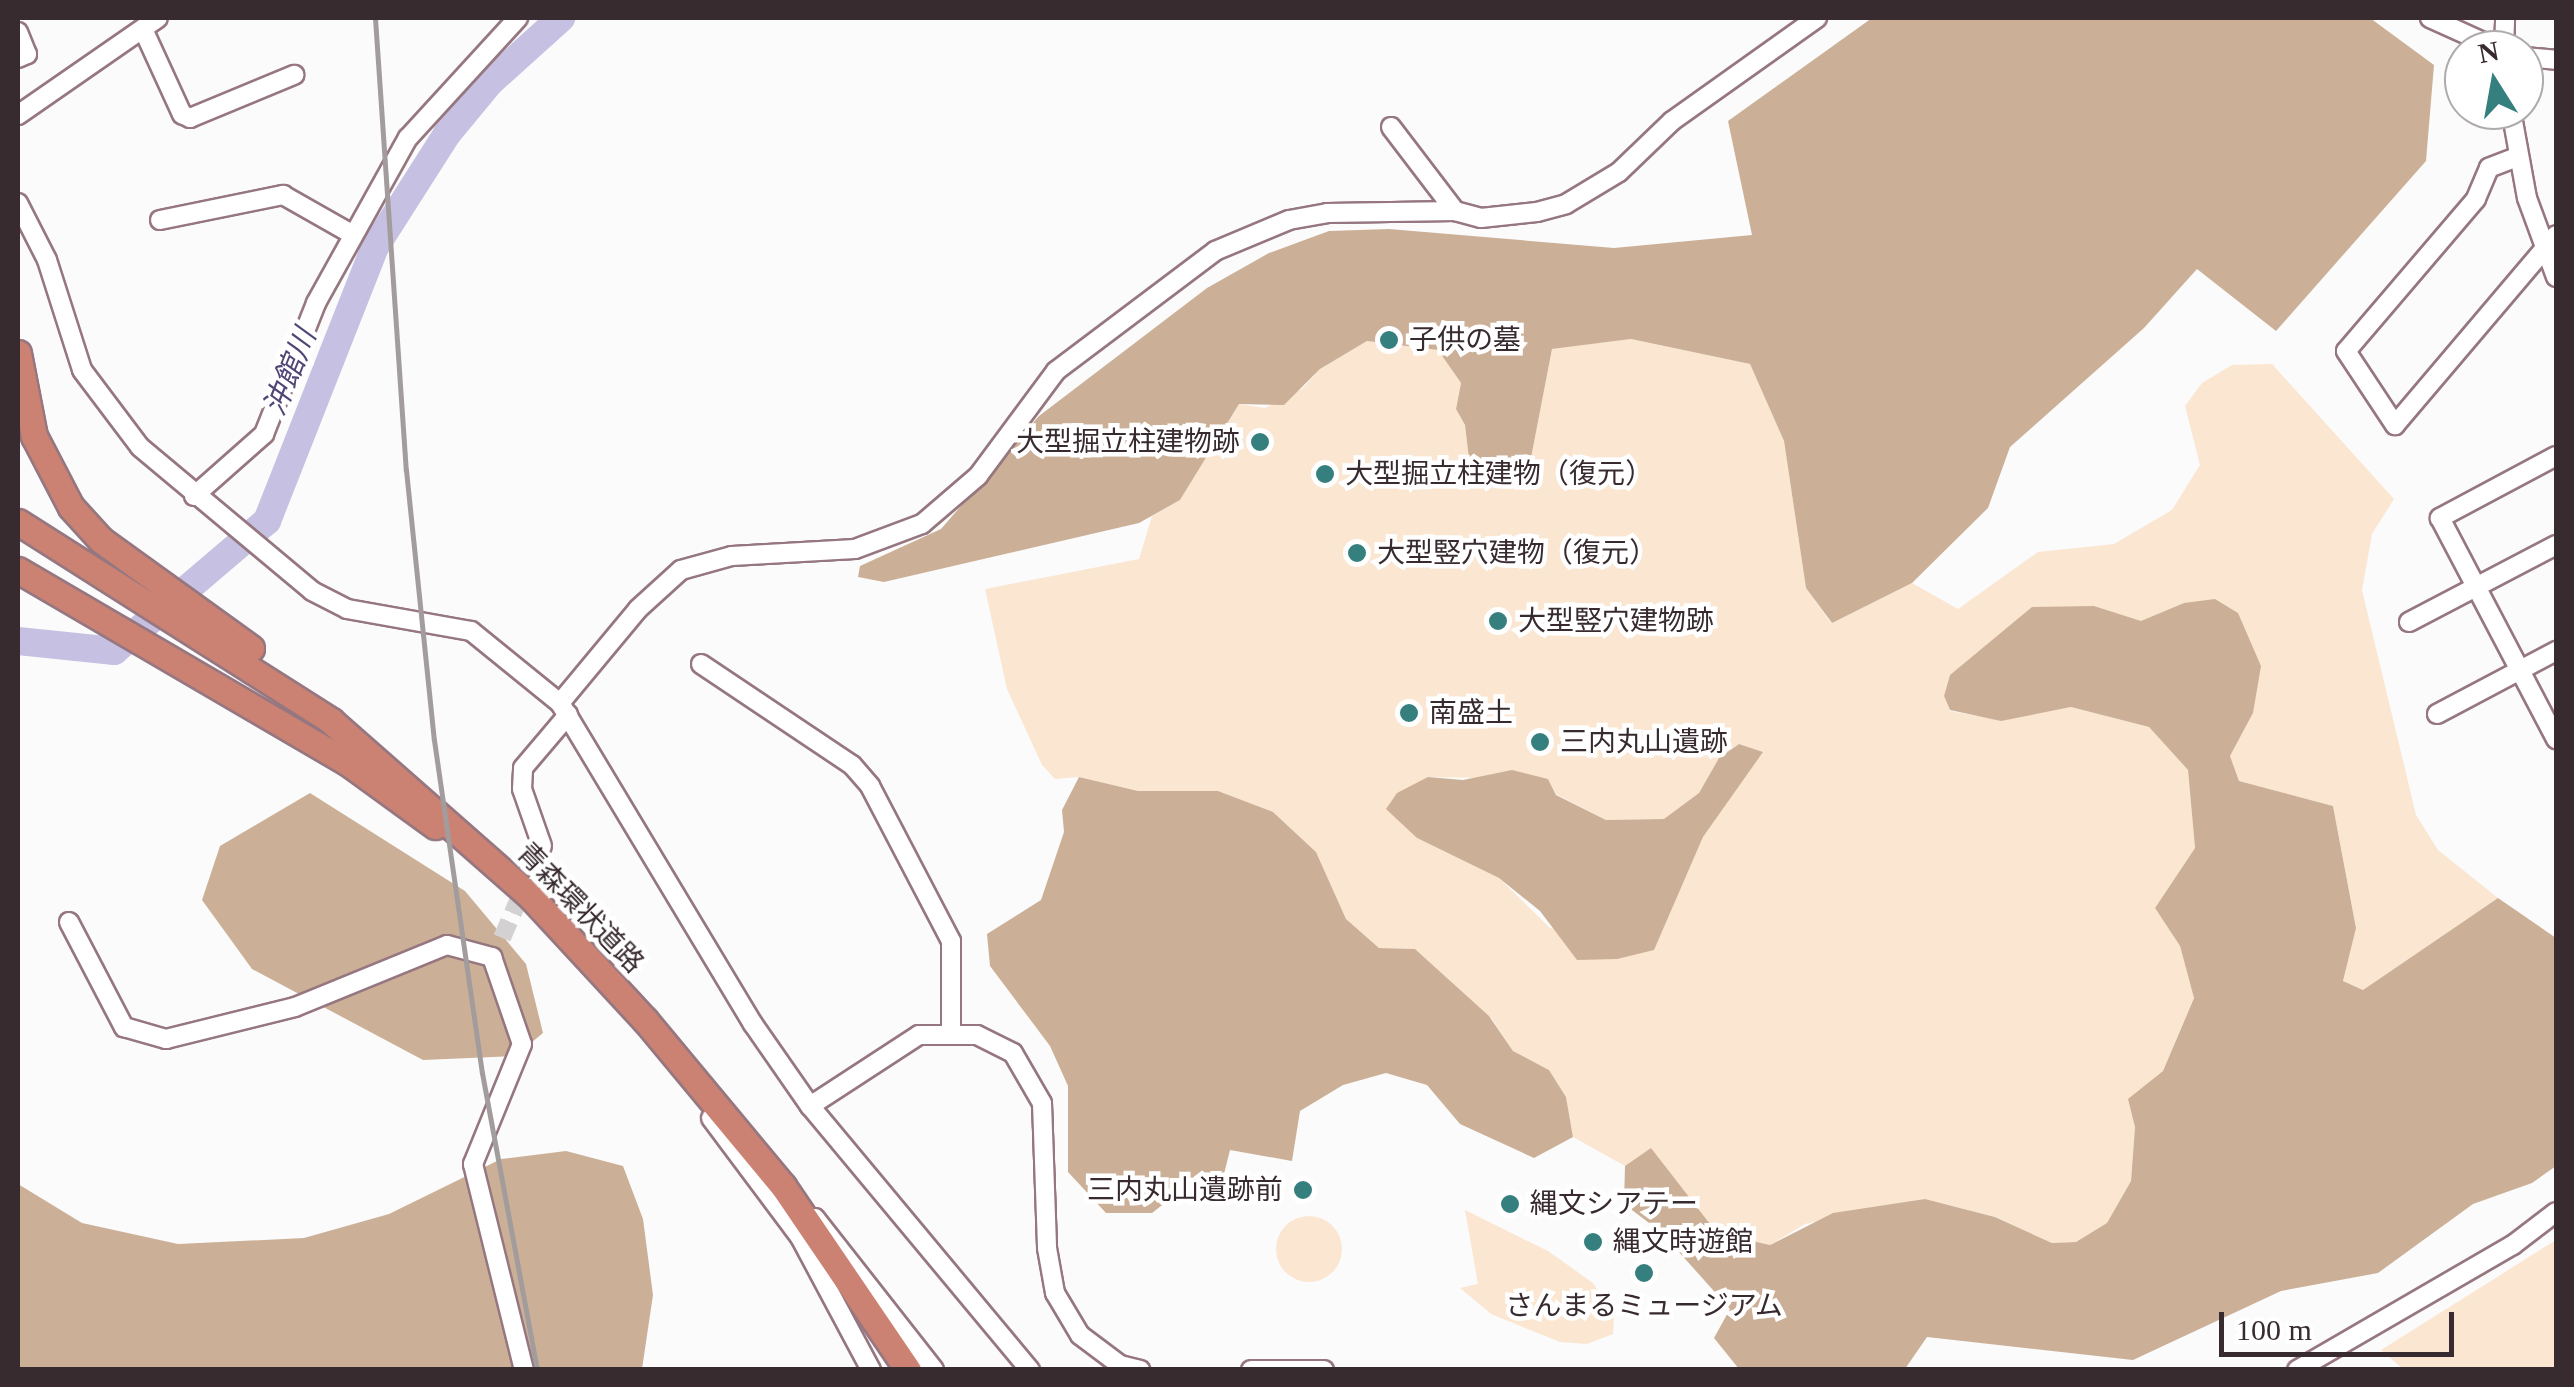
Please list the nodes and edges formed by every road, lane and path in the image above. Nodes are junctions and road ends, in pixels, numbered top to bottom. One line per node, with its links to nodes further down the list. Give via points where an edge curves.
1 (158, 18): 5 (street)
2 (518, 18): 17 (street, via 417,126)
3 (1817, 18): 15 (street, via 1580,196 1500,217)
4 (2430, 18): 6 (street)
5 (143, 29): 9 (street, via 182,114 190,118); 10 (street)
6 (2457, 30)
7 (18, 32): 8 (street, via 27,54)
8 (18, 58)
9 (294, 75)
10 (18, 115)
11 (1391, 127): 15 (street)
12 (2514, 130): 13 (street)
13 (2517, 158): 18 (street); 18 (street, via 2489,168 2476,199 2346,352 2395,426)
14 (18, 203): 22 (street, via 47,260 82,370 140,447)
15 (1455, 210): 33 (street, via 1328,213 1289,220 1214,251 1056,371 978,476 922,524 855,549 732,556 681,570 638,609)
16 (160, 220): 17 (street, via 283,195)
17 (350, 234): 22 (street, via 264,434)
18 (2550, 242): 19 (street)
19 (2556, 277)
20 (18, 353): 27 (highway, via 24,403 50,474)
21 (2556, 456): 28 (street, via 2440,518)
22 (202, 502): 33 (street, via 285,572 347,609 470,631)
23 (18, 522): 27 (highway)
24 (18, 536): 27 (highway)
25 (2556, 545): 28 (street)
26 (18, 570): 37 (highway, via 347,762)
27 (127, 575): 37 (highway, 青森環状道路, via 331,721)
28 (2476, 588): 29 (street); 32 (street)
29 (2409, 622)
30 (2556, 651): 32 (street)
31 (701, 664): 42 (street, via 852,765 870,786 950,941)
32 (2519, 671): 34 (street); 35 (street)
33 (564, 709): 36 (street, via 523,768 522,789); 43 (street, via 752,1024)
34 (2436, 714)
35 (2556, 739)
36 (542, 846)
37 (531, 897): 41 (highway, 青森環状道路)
38 (69, 922): 40 (street, via 124,1028 166,1040 296,1007 447,945)
39 (502, 938): 40 (street)
40 (492, 957): 46 (street, via 522,1044 473,1164)
41 (645, 1020): 44 (highway, 青森環状道路); 47 (street, via 669,1065 800,1237)
42 (951, 1031): 43 (street, via 900,1044); 51 (street, via 996,1042 1026,1068 1042,1103 1046,1248 1055,1293 1065,1316 1096,1350)
43 (810, 1106): 50 (street)
44 (782, 1186): 48 (highway, 青森環状道路); 49 (street, via 838,1242)
45 (2556, 1212): 54 (street, via 2442,1288)
46 (524, 1370)
47 (871, 1370)
48 (908, 1370)
49 (934, 1370)
50 (1030, 1370)
51 (1140, 1370)
52 (1251, 1370): 53 (street)
53 (1324, 1370)
54 (2297, 1370)

